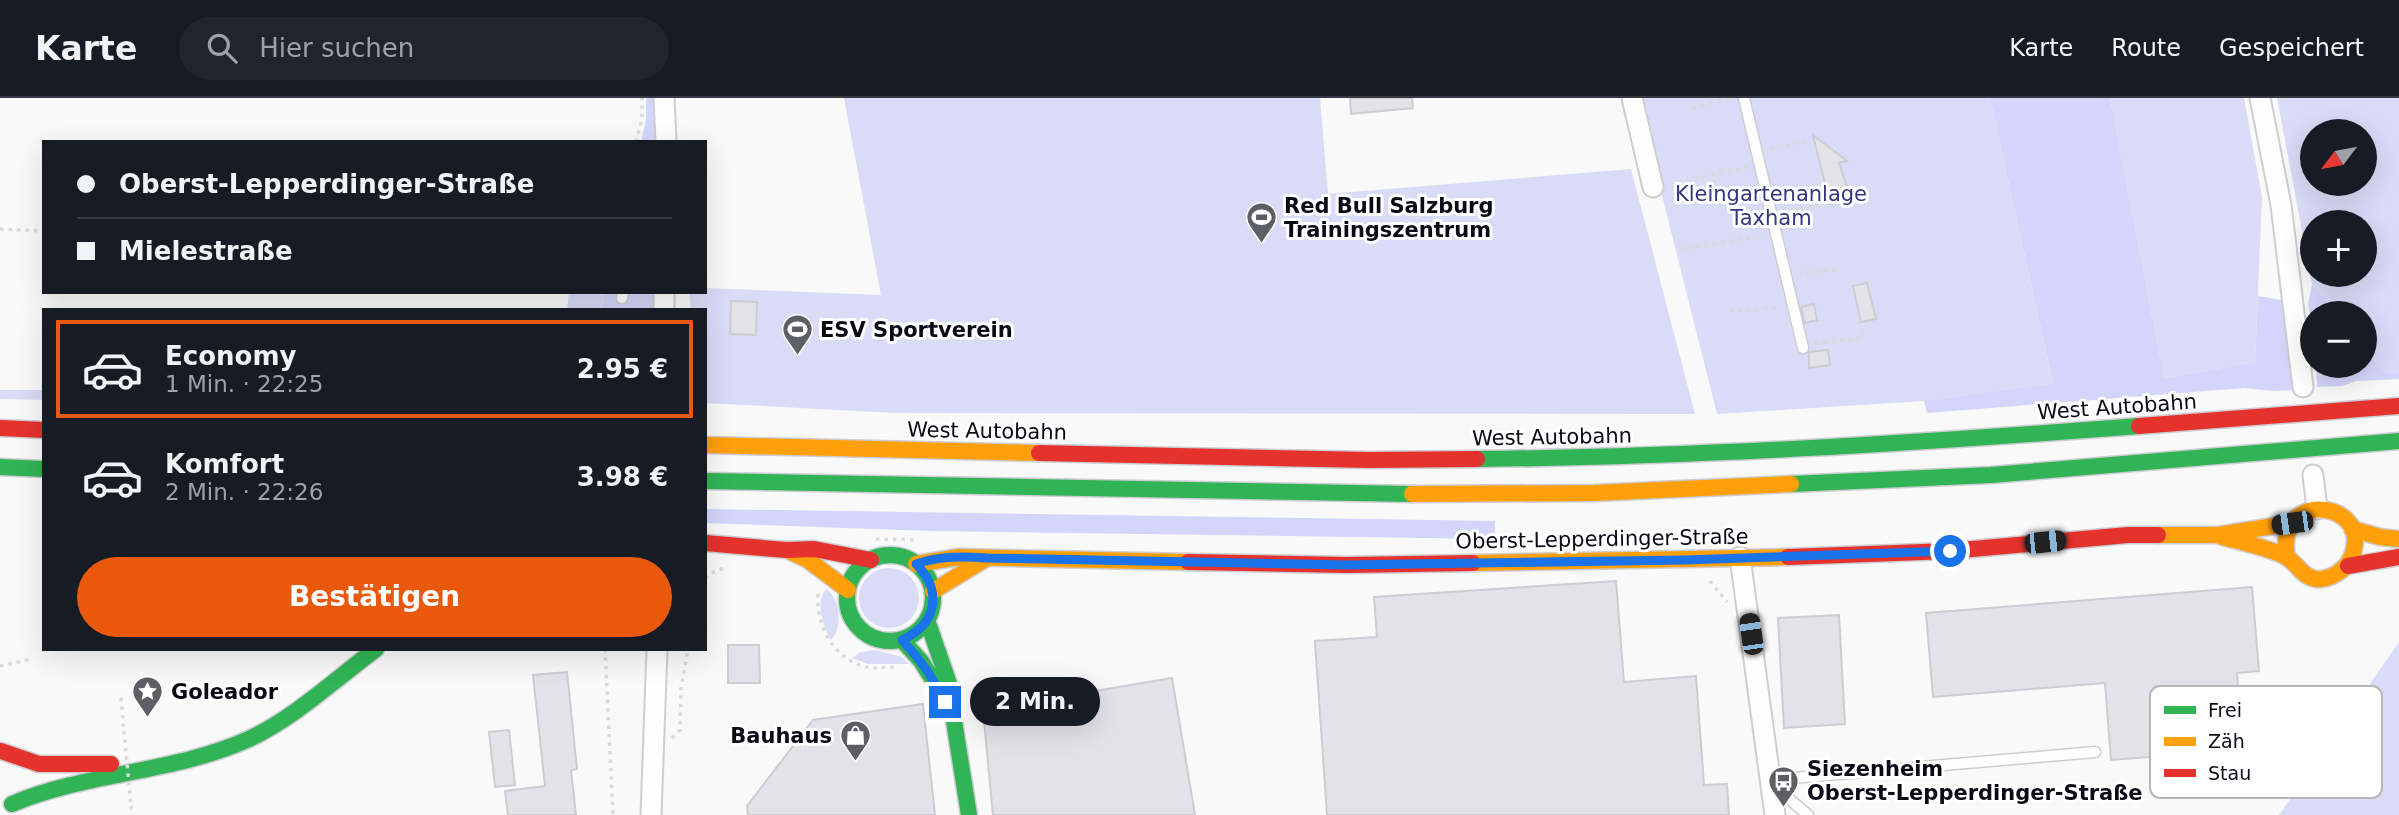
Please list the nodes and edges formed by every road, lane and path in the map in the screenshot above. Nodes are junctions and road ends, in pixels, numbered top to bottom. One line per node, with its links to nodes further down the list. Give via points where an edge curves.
1 (642, 98): 9 (path)
2 (664, 98): 8 (street)
3 (1632, 98): 14 (street)
4 (1731, 98): 7 (path)
5 (1744, 98): 11 (lane)
6 (2260, 98): 27 (street, via 2281,205)
7 (1693, 108)
8 (666, 134)
9 (637, 140)
10 (1809, 141): 11 (path)
11 (1757, 152): 12 (lane)
12 (1760, 165): 13 (path); 16 (lane)
13 (1678, 182)
14 (1653, 187)
15 (1823, 205): 16 (path)
16 (1771, 213): 19 (lane)
17 (0, 229): 18 (path)
18 (42, 231)
19 (1776, 234): 20 (path); 22 (lane)
20 (1679, 249)
21 (1838, 270): 22 (path)
22 (1786, 274): 23 (lane)
23 (1793, 307): 24 (path); 26 (lane)
24 (1730, 311)
25 (1857, 313): 26 (path, via 1862,334 1858,339)
26 (1802, 345)
27 (2303, 387)
28 (2399, 405): 32 (main road, West Autobahn, via 1982,438 1594,458 1370,460)
29 (0, 428): 30 (main road)
30 (42, 430)
31 (2399, 441): 36 (main road, via 1991,475 1594,493 1348,494)
32 (707, 445)
33 (0, 467): 34 (main road)
34 (42, 468)
35 (2313, 475): 37 (street)
36 (707, 481)
37 (2317, 509): 38 (main road, Oberst-Lepperdinger-Straße, via 2299,515); 39 (main road, via 2338,513)
38 (2292, 523): 40 (main road, Oberst-Lepperdinger-Straße); 47 (main road, via 2284,543)
39 (2352, 529): 42 (main road); 53 (main road, via 2355,552)
40 (2218, 535): 46 (main road, Oberst-Lepperdinger-Straße, via 2128,535 1950,551); 47 (main road, Oberst-Lepperdinger-Straße)
41 (872, 539): 43 (path)
42 (2399, 539)
43 (919, 540)
44 (707, 543): 45 (main road, Oberst-Lepperdinger-Straße)
45 (786, 550): 50 (main road, Oberst-Lepperdinger-Straße, via 814,549); 54 (main road, Oberst-Lepperdinger-Straße)
46 (1740, 557): 49 (main road, Oberst-Lepperdinger-Straße, via 1346,565); 77 (street)
47 (2287, 557): 53 (main road, Oberst-Lepperdinger-Straße, via 2294,568 2315,579 2338,575)
48 (2399, 557): 53 (main road, Oberst-Lepperdinger-Straße)
49 (987, 558): 51 (main road, Oberst-Lepperdinger-Straße, via 957,555); 58 (main road)
50 (871, 560): 51 (main road, Oberst-Lepperdinger-Straße, via 894,555); 57 (main road, via 860,568)
51 (916, 564): 58 (main road)
52 (732, 566): 55 (path)
53 (2348, 566)
54 (831, 575): 57 (main road, Oberst-Lepperdinger-Straße); 68 (path, via 819,588 818,614 831,643 854,663)
55 (707, 577)
56 (1707, 578): 59 (path, via 1727,601)
57 (848, 590): 61 (main road, via 850,611 862,630 880,640)
58 (933, 591): 60 (main road)
59 (1731, 614)
60 (927, 621): 61 (main road); 70 (main road, via 954,698)
61 (902, 640): 70 (main road, via 936,682)
62 (373, 651): 76 (main road, via 273,727 222,751)
63 (605, 651): 80 (path)
64 (657, 651): 75 (street)
65 (688, 651): 75 (path, via 680,730)
66 (32, 659): 67 (path)
67 (0, 666)
68 (904, 667)
69 (121, 698): 79 (path, bridge)
70 (954, 721): 82 (main road)
71 (0, 751): 76 (main road, via 56,765); 78 (main road, via 16,781)
72 (133, 751): 73 (path)
73 (120, 752)
74 (2095, 752): 77 (lane)
75 (652, 756): 81 (street)
76 (165, 764): 78 (main road, via 43,791)
77 (1773, 798): 83 (lane, via 1788,798)
78 (9, 809)
79 (132, 815)
80 (612, 815)
81 (651, 815)
82 (969, 815)
83 (1808, 815)

